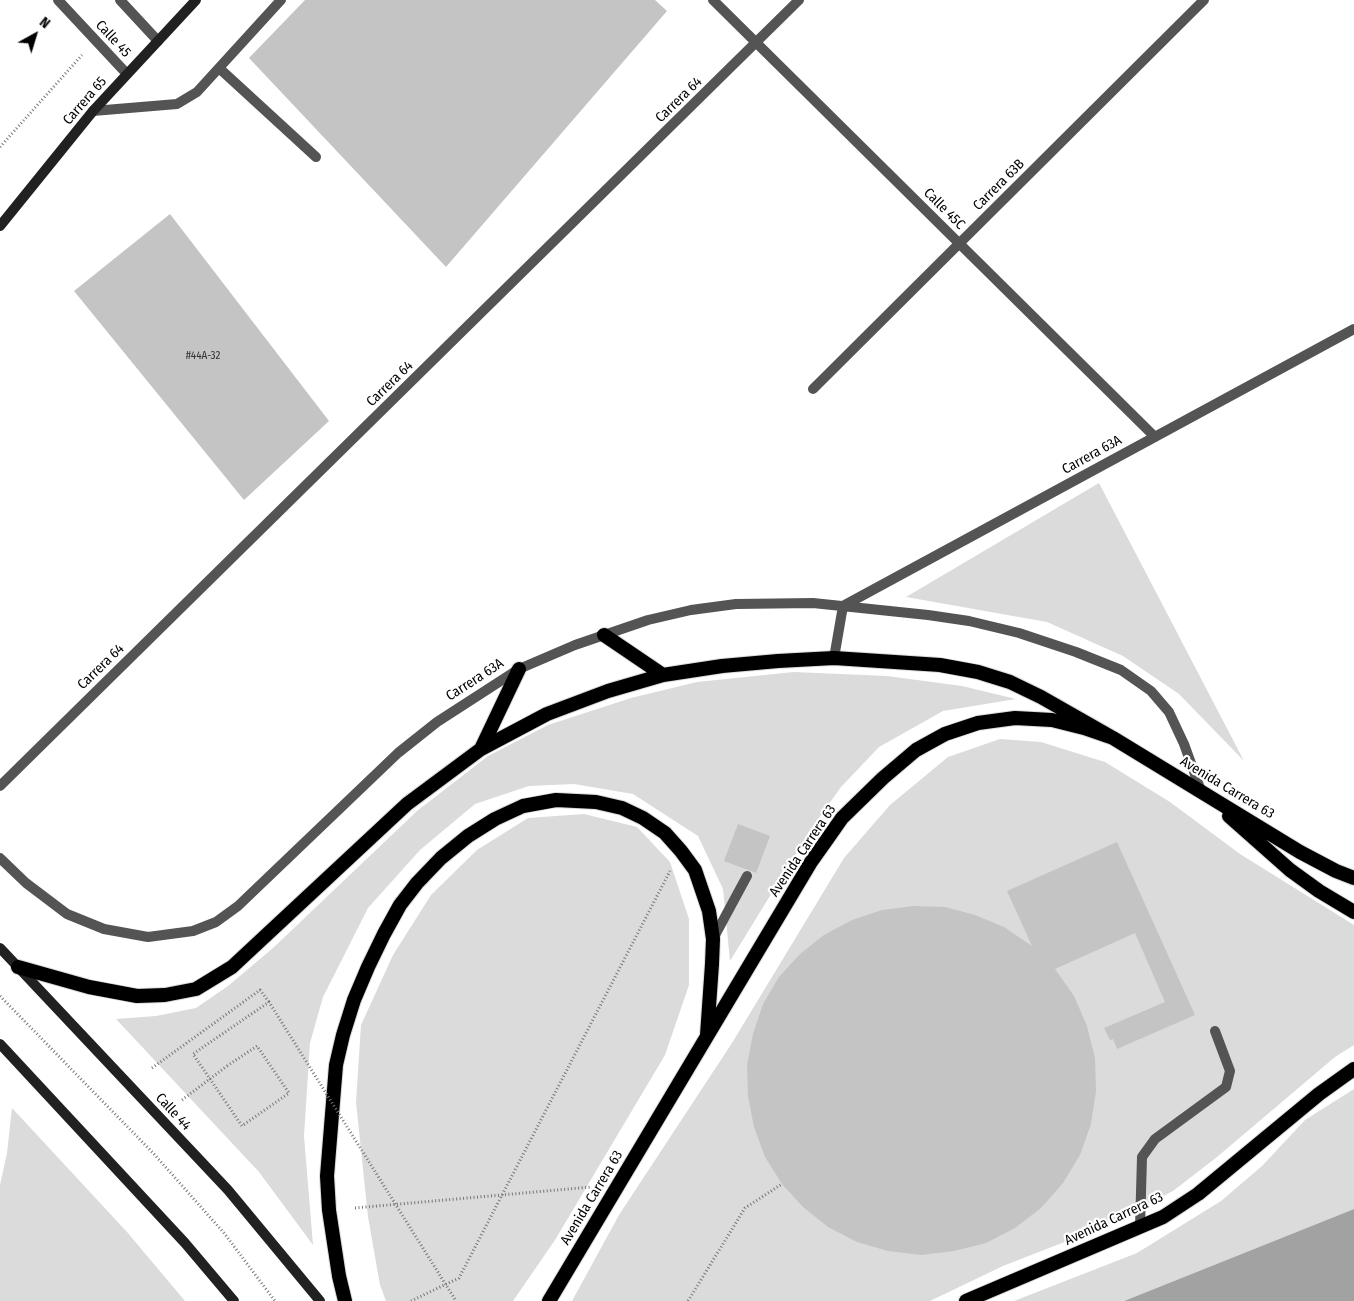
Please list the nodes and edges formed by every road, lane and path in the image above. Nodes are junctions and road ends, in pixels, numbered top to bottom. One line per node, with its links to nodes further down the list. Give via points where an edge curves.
1 (58, 0): 8 (street, Calle 45)
2 (120, 0): 9 (street)
3 (196, 0): 9 (main road, Carrera 65)
4 (281, 0): 11 (street)
5 (714, 0): 10 (street, Calle 45C)
6 (799, 0): 10 (street, Carrera 64)
7 (1204, 0): 17 (street, Carrera 63B)
8 (95, 40): 12 (street, Calle 45); 14 (path)
9 (158, 40): 12 (main road, Carrera 65)
10 (757, 43): 17 (street, Calle 45C); 28 (street, Carrera 64)
11 (219, 68): 13 (street, via 197,92 177,104); 15 (street)
12 (127, 74): 13 (main road, Carrera 65)
13 (93, 111): 16 (main road, Carrera 65)
14 (0, 147)
15 (316, 158)
16 (0, 226)
17 (960, 243): 19 (street, Carrera 63B); 20 (street, Calle 45C)
18 (1354, 329): 20 (street, Carrera 63A)
19 (813, 389)
20 (1156, 436): 21 (street, Carrera 63A)
21 (843, 606): 22 (street, Carrera 63A, via 736,604 648,620); 23 (street); 29 (street, Carrera 63A, via 928,614 1019,632 1121,670 1150,691 1169,712)
22 (604, 635): 24 (street, Carrera 63A); 25 (highway)
23 (834, 658): 25 (highway, via 722,666); 26 (highway, via 978,672 1010,682 1041,697)
24 (519, 669): 27 (highway); 31 (street, Carrera 63A, via 437,722 398,753 238,906 216,922 193,931 148,938 104,929 67,914 26,883)
25 (664, 675): 27 (highway, via 608,691 547,714)
26 (1113, 738): 29 (highway, Avenida Carrera 63); 41 (highway, Avenida Carrera 63, via 1052,720 1014,718 978,723 945,734 916,750 842,818 811,862)
27 (481, 749): 37 (highway, via 407,804 232,967 196,989 137,996)
28 (0, 786)
29 (1200, 791): 33 (highway, Avenida Carrera 63, via 1300,852); 34 (highway, via 1290,870)
30 (681, 850): 35 (highway, via 695,870 702,888); 48 (path); 55 (highway, via 643,818 622,808 596,802 556,800 523,806 468,836 441,858 400,905 354,1000 336,1065 327,1176 332,1229)
31 (0, 858)
32 (747, 876): 35 (street)
33 (1354, 878)
34 (1354, 912)
35 (713, 938): 41 (highway)
36 (0, 948): 37 (main road, Calle 44)
37 (18, 966): 54 (main road, Calle 44, via 228,1190)
38 (0, 996): 53 (path, via 154,1154 224,1233)
39 (269, 1002): 43 (path, via 260,990); 45 (path, bridge, via 192,1054 242,1126 289,1093 257,1046 227,1066); 57 (path, bridge)
40 (1214, 1032): 50 (street, via 1230,1071 1226,1088 1155,1139 1142,1157)
41 (706, 1040): 47 (highway, Avenida Carrera 63)
42 (0, 1044): 52 (main road, via 185,1243)
43 (152, 1068)
44 (1354, 1068): 50 (highway, Avenida Carrera 63, via 1198,1194)
45 (182, 1100)
46 (782, 1184): 60 (path, via 745,1208)
47 (618, 1185): 48 (path); 51 (highway, Avenida Carrera 63)
48 (502, 1195): 49 (path); 56 (path, via 459,1278)
49 (355, 1208)
50 (1140, 1228): 61 (highway, Avenida Carrera 63)
51 (566, 1271): 58 (main road); 59 (highway, Avenida Carrera 63)
52 (234, 1301)
53 (275, 1301)
54 (320, 1301)
55 (345, 1301)
56 (411, 1301)
57 (456, 1301)
58 (540, 1301)
59 (549, 1301)
60 (688, 1301)
61 (966, 1301)

